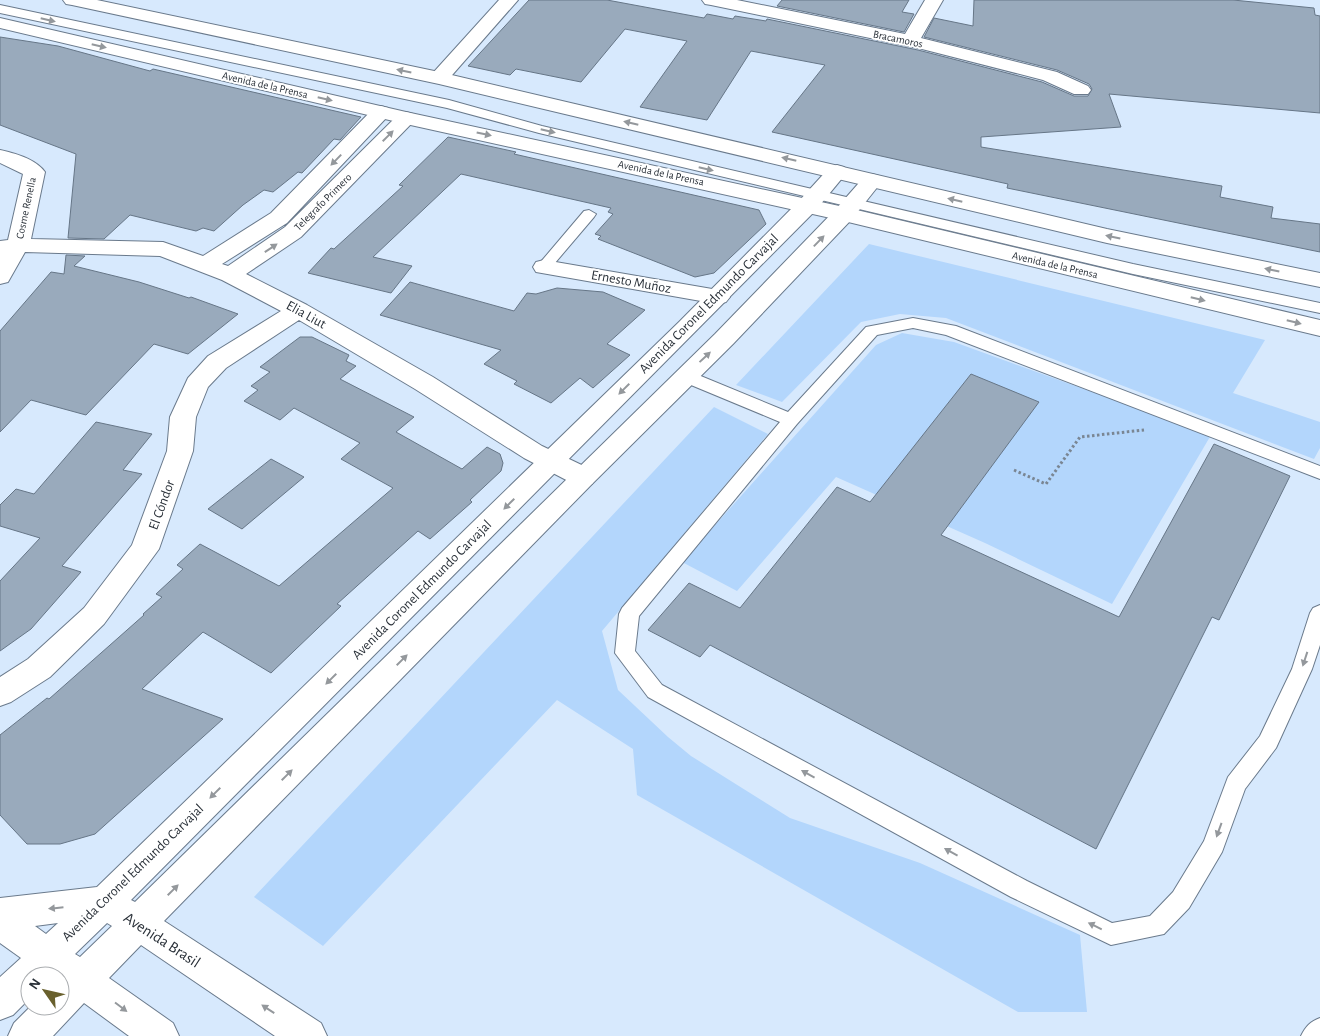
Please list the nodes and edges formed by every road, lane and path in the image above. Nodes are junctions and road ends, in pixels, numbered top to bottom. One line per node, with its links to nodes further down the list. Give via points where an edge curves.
1 (14, 0): 14 (lane, via 275,56)
2 (72, 0): 9 (main road, Avenida de la Prensa, one-way to 2)
3 (509, 0): 9 (main road)
4 (711, 0): 8 (main road, Bracamoros)
5 (934, 0): 8 (main road)
6 (0, 9): 14 (lane, one-way to 14, via 449,104 539,129)
7 (0, 23): 11 (main road, Avenida de la Prensa, one-way to 11)
8 (910, 41): 10 (main road, Bracamoros, via 1050,76)
9 (439, 78): 14 (main road, Avenida de la Prensa, one-way to 9)
10 (1081, 90)
11 (382, 112): 12 (main road, Avenida de la Prensa); 18 (main road, Telegrafo Primero, one-way to 18, via 279,218)
12 (406, 118): 14 (main road, Avenida de la Prensa, one-way to 14); 20 (main road, Telegrafo Primero, one-way to 12, via 293,232)
13 (0, 156): 17 (main road, Cosme Renella, via 34,172)
14 (822, 189): 15 (main road, Avenida de la Prensa); 15 (main road, Avenida de la Prensa); 23 (main road, Avenida Coronel Edmundo Carvajal)
15 (857, 198): 22 (main road, Avenida de la Prensa, one-way to 15, via 1107,236); 24 (lane, via 1134,264); 25 (lane, via 1133,269); 27 (main road, Avenida de la Prensa, one-way to 27); 28 (main road, one-way to 15)
16 (589, 214): 19 (lane)
17 (9, 247): 18 (main road, Elia Liut, via 163,250); 21 (main road, Cosme Renella)
18 (205, 266): 20 (main road, Elia Liut)
19 (544, 267): 23 (main road, Ernesto Muñoz)
20 (230, 275): 26 (main road, Elia Liut)
21 (0, 276)
22 (1320, 280)
23 (718, 297): 31 (main road, Avenida Coronel Edmundo Carvajal, one-way to 31)
24 (1320, 301)
25 (1320, 308)
26 (299, 310): 31 (main road, Elia Liut); 36 (main road, El Cóndor, via 217,362 197,384 183,416 180,451 145,549 94,616 39,668)
27 (1320, 328)
28 (685, 376): 29 (lane); 34 (main road)
29 (791, 420): 30 (lane, via 872,331 912,323 950,330); 35 (lane, one-way to 29, via 1302,669 1268,742 1236,784 1214,845 1181,900 1156,926 1111,934 1019,889 655,690 625,653 629,614)
30 (1195, 424): 32 (path, via 1080,437 1046,484); 33 (lane)
31 (551, 462): 34 (main road, Elia Liut); 37 (main road, Avenida Coronel Edmundo Carvajal, one-way to 37)
32 (1014, 470)
33 (1320, 473)
34 (583, 477): 40 (main road, one-way to 34)
35 (1320, 613)
36 (0, 693)
37 (104, 902): 38 (main road, one-way to 38); 40 (main road, Avenida Brasil); 41 (main road, Avenida Coronel Edmundo Carvajal)
38 (0, 914)
39 (0, 922): 41 (main road)
40 (138, 924): 42 (main road); 48 (main road, Avenida Brasil, one-way to 40)
41 (49, 955): 42 (main road); 43 (main road, Avenida Coronel Edmundo Carvajal)
42 (71, 991): 47 (main road, one-way to 47)
43 (0, 1002)
44 (46, 1016): 46 (main road)
45 (1320, 1030): 49 (lane)
46 (27, 1036)
47 (160, 1036)
48 (308, 1036)
49 (1314, 1036)

